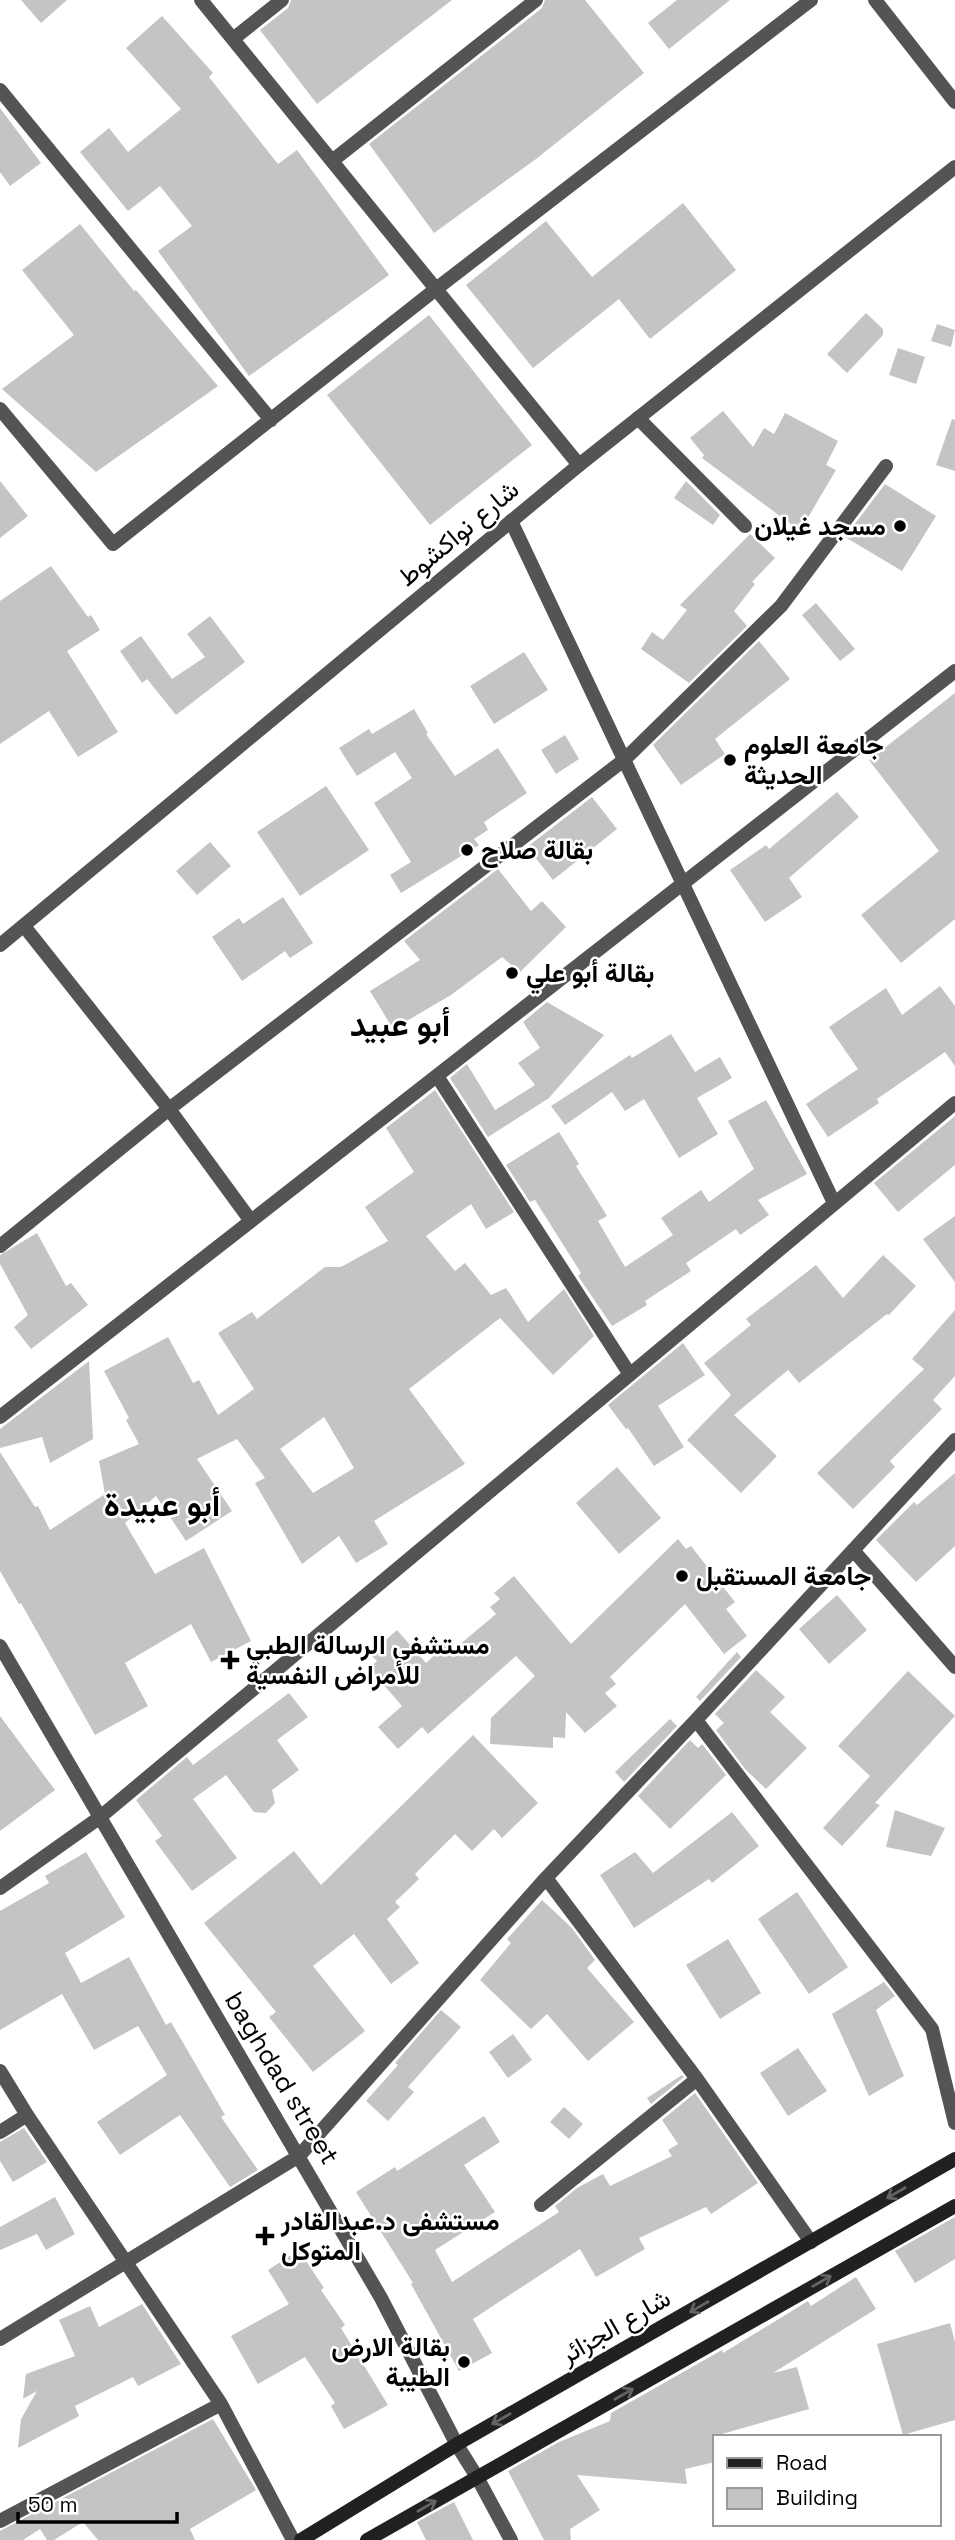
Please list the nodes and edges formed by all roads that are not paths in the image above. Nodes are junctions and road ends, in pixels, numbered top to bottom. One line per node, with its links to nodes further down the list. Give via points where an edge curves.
1 (201, 0): 6 (street)
2 (282, 0): 6 (street)
3 (536, 0): 9 (street)
4 (811, 0): 11 (street)
5 (875, 0): 8 (street)
6 (233, 39): 9 (street)
7 (0, 90): 14 (street)
8 (955, 102)
9 (332, 161): 11 (street)
10 (955, 167): 13 (street, شارع نواكشوط)
11 (436, 289): 14 (street); 15 (street)
12 (0, 409): 14 (street, via 113,544)
13 (638, 418): 15 (street, شارع نواكشوط); 18 (street)
14 (271, 420)
15 (579, 465): 17 (street, شارع نواكشوط)
16 (886, 466): 20 (street, via 782,606)
17 (511, 521): 20 (street); 22 (street, شارع نواكشوط)
18 (745, 526)
19 (955, 671): 21 (street)
20 (624, 760): 21 (street); 26 (street)
21 (682, 884): 24 (street); 27 (street)
22 (24, 926): 23 (street, شارع نواكشوط); 26 (street)
23 (0, 945)
24 (437, 1076): 28 (street); 30 (street)
25 (955, 1103): 27 (street)
26 (169, 1109): 28 (street); 29 (street)
27 (834, 1203): 30 (street)
28 (251, 1221): 31 (street)
29 (0, 1246)
30 (629, 1373): 38 (street)
31 (0, 1417)
32 (955, 1440): 33 (street)
33 (853, 1550): 36 (street); 37 (street)
34 (0, 1646): 35 (street, baghdad street)
35 (5, 1667): 38 (street, baghdad street)
36 (955, 1667)
37 (696, 1720): 39 (street); 44 (street, via 932,2029)
38 (99, 1818): 40 (street); 46 (street, baghdad street)
39 (546, 1878): 42 (street); 46 (street)
40 (0, 1888)
41 (0, 2071): 43 (street)
42 (697, 2079): 48 (street); 50 (street)
43 (27, 2115): 45 (street); 51 (street)
44 (955, 2123)
45 (0, 2132)
46 (299, 2156): 51 (street); 54 (street, baghdad street, via 381,2298)
47 (955, 2159): 50 (main road, شارع الجزائر, one-way to 50)
48 (541, 2205)
49 (955, 2206): 55 (main road, one-way to 49)
50 (811, 2242): 54 (main road, شارع الجزائر, one-way to 54)
51 (125, 2262): 52 (street); 53 (street)
52 (0, 2339)
53 (221, 2404): 56 (street); 57 (street)
54 (457, 2445): 55 (street, baghdad street); 58 (main road, شارع الجزائر)
55 (477, 2477): 59 (main road, one-way to 55); 60 (street, baghdad street)
56 (0, 2521)
57 (293, 2540)
58 (300, 2540)
59 (367, 2540)
60 (511, 2540)

